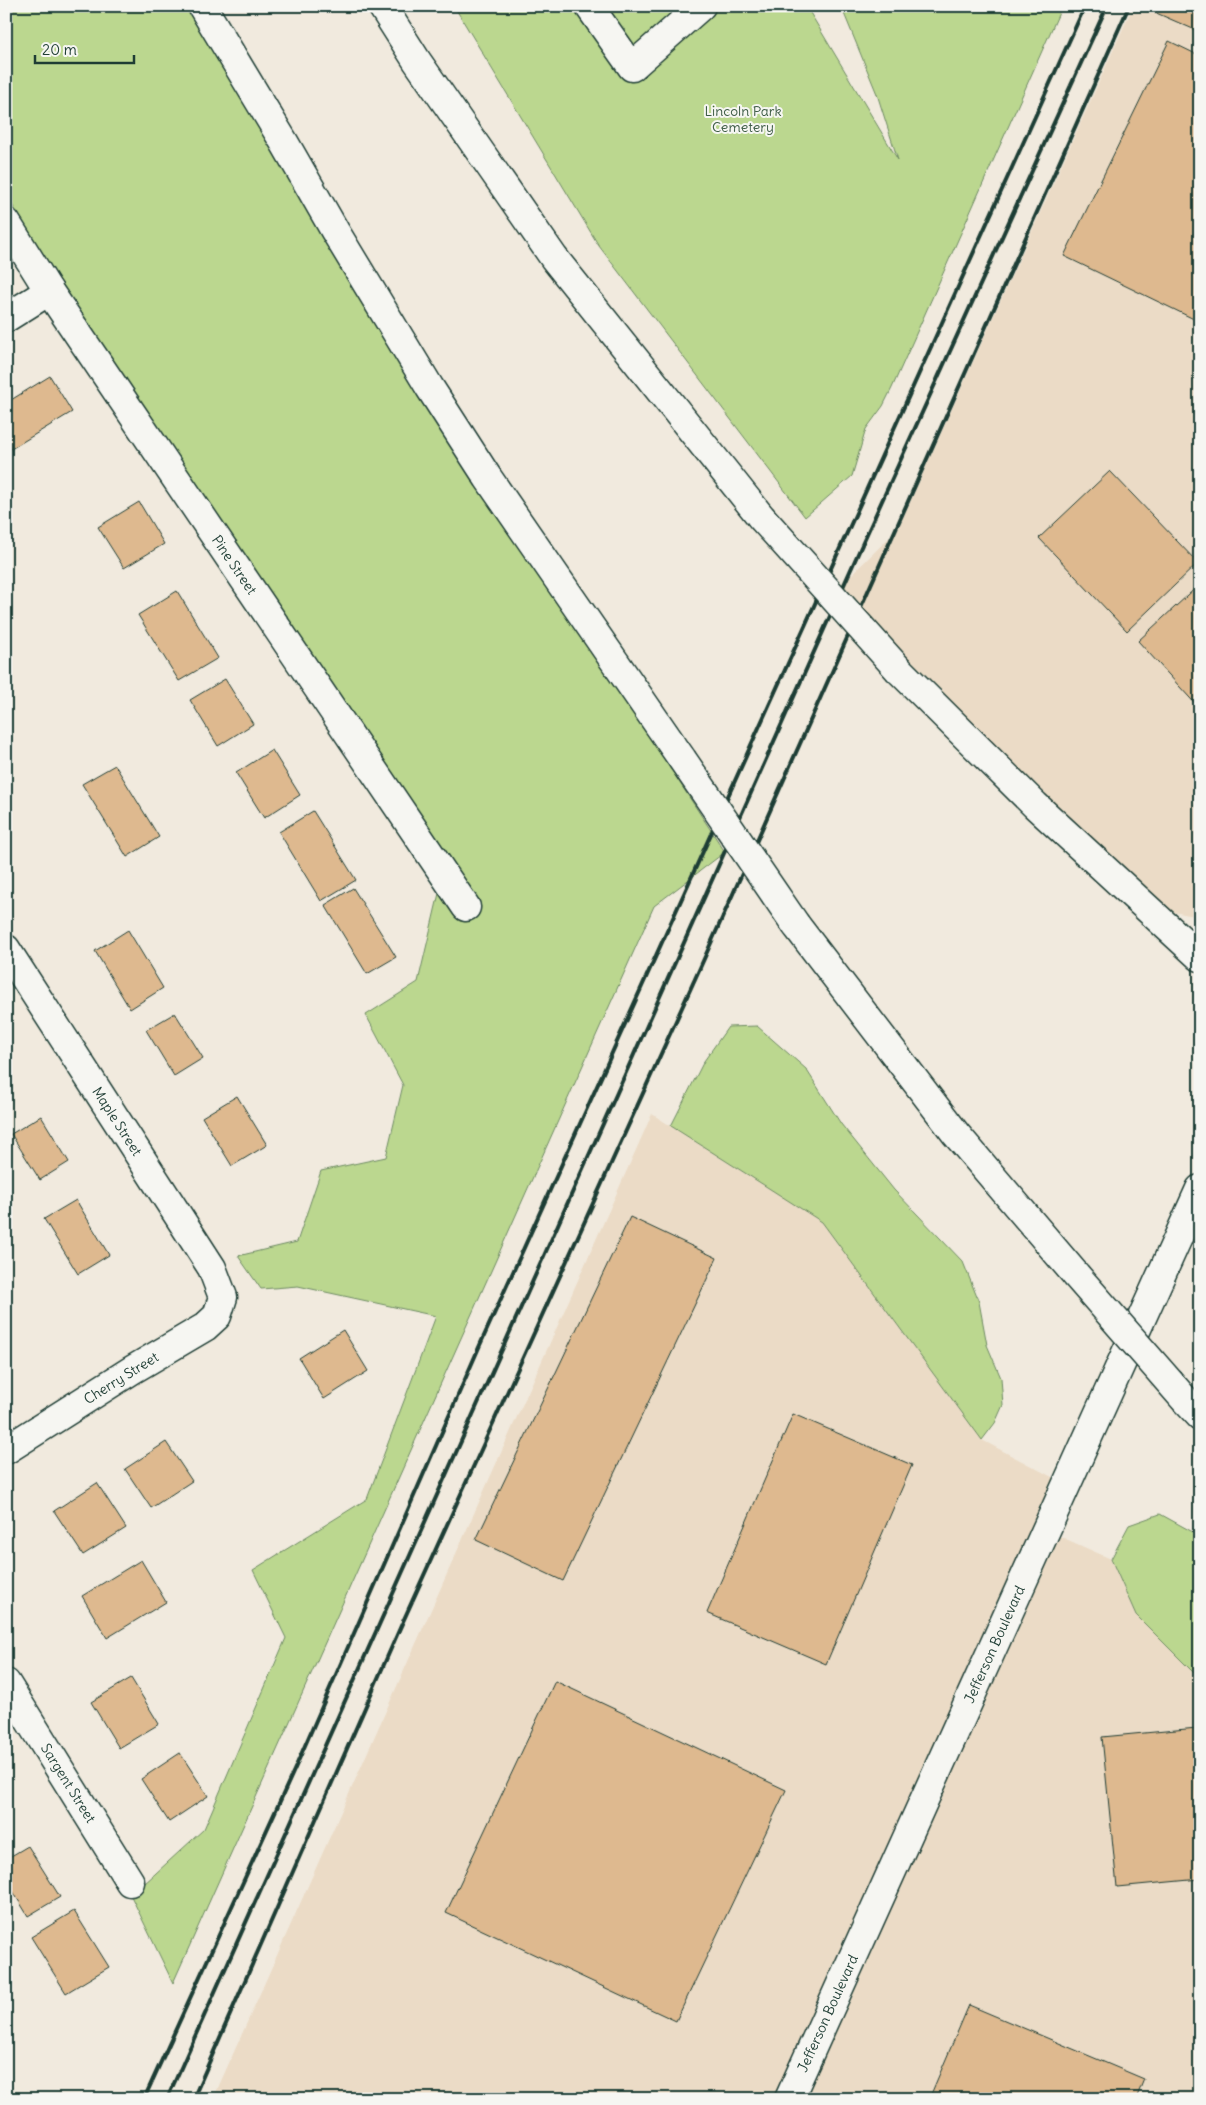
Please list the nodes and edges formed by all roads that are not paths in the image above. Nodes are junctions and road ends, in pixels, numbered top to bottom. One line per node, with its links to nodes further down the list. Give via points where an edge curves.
1 (202, 6): 6 (main road)
2 (222, 6): 6 (main road)
3 (382, 6): 12 (main road, bridge, via 416,61 554,258 761,517 899,670 1035,805)
4 (589, 6): 5 (main road, via 632,67)
5 (701, 6)
6 (284, 142): 15 (main road, bridge, via 334,231 467,445 796,926 956,1134)
7 (6, 222): 8 (main road, Pine Street)
8 (49, 291): 9 (main road); 10 (main road, Pine Street)
9 (6, 318)
10 (466, 907)
11 (6, 949): 14 (main road, Maple Street, via 212,1268)
12 (1200, 957)
13 (1200, 1189): 19 (main road, Jefferson Boulevard)
14 (223, 1297): 16 (main road, Cherry Street, via 217,1316 206,1328 132,1370)
15 (1193, 1409)
16 (6, 1450)
17 (6, 1683): 18 (main road, Sargent Street)
18 (130, 1882)
19 (789, 2099)

